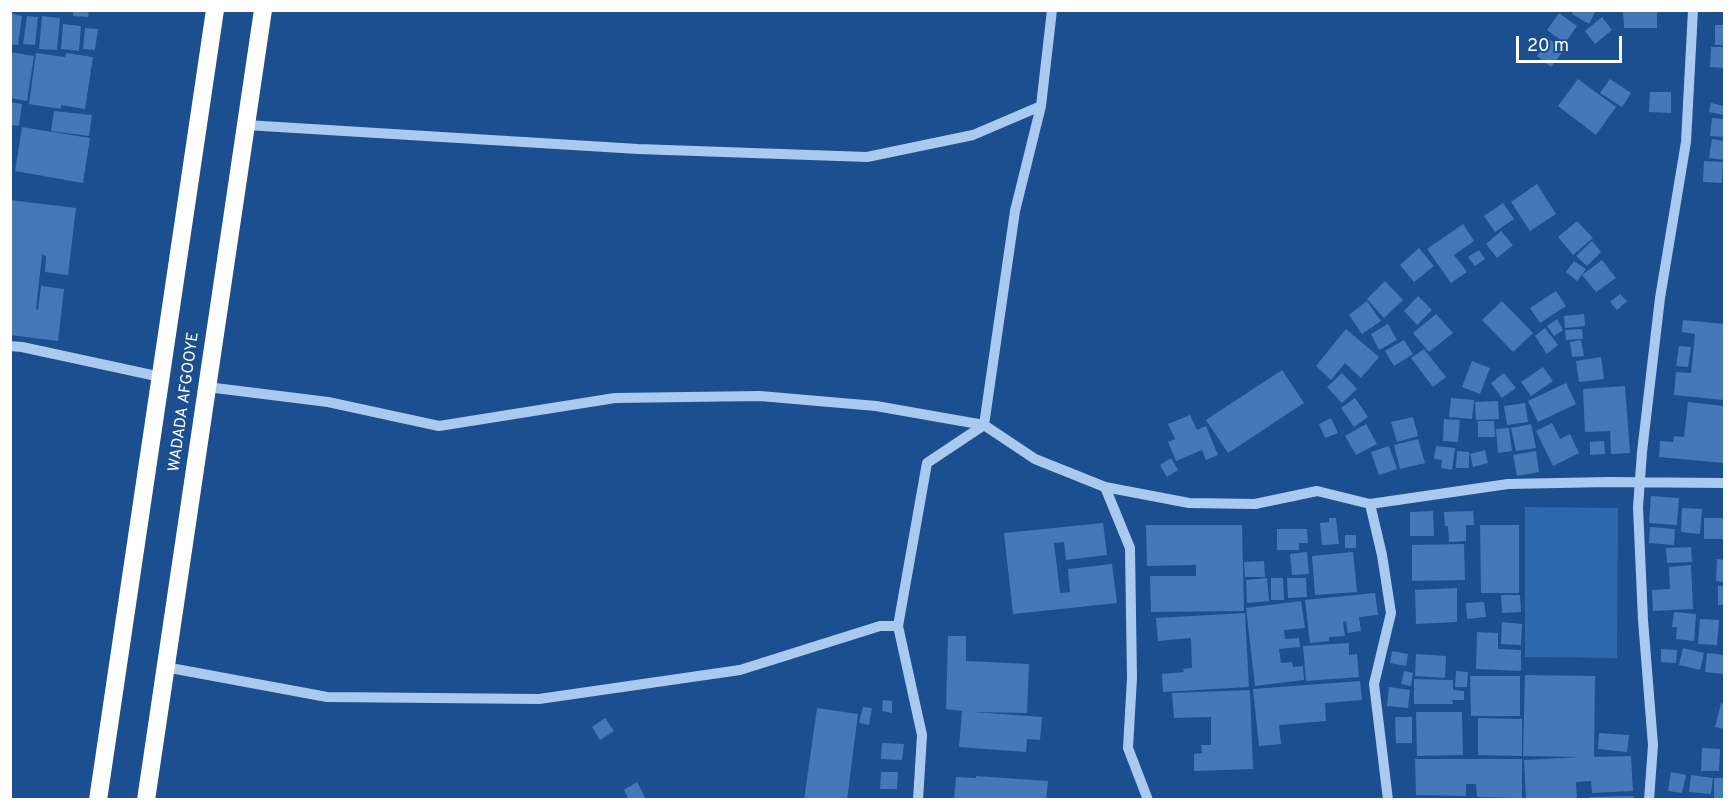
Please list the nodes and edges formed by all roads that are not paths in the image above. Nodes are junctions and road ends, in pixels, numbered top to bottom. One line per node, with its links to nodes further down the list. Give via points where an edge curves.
1 (215, 10): 8 (highway, WADADA AFGOOYE)
2 (263, 10): 6 (highway, WADADA AFGOOYE)
3 (1052, 10): 5 (street)
4 (1693, 10): 11 (street, via 1686,142 1660,298)
5 (1041, 106): 6 (street, via 973,135 867,157 638,150); 10 (street, via 1016,211)
6 (246, 125): 9 (highway, WADADA AFGOOYE)
7 (10, 346): 8 (street)
8 (161, 377): 17 (highway, WADADA AFGOOYE)
9 (207, 387): 10 (street, via 328,402 439,426 615,398 760,396 876,406); 16 (highway, WADADA AFGOOYE)
10 (984, 425): 13 (street, via 1035,459); 15 (street, via 927,463)
11 (1640, 482): 12 (street); 14 (street, via 1508,484); 22 (street, via 1641,575 1653,745)
12 (1725, 483)
13 (1105, 487): 14 (street, via 1189,503 1255,504 1317,491); 20 (street, via 1130,548 1132,678 1128,748)
14 (1370, 504): 21 (street, via 1391,613 1374,684)
15 (898, 626): 16 (street, via 880,626 740,670 539,699 327,698); 19 (street, via 922,735)
16 (165, 667): 18 (highway, WADADA AFGOOYE)
17 (98, 800)
18 (146, 800)
19 (918, 800)
20 (1148, 800)
21 (1388, 800)
22 (1649, 800)

